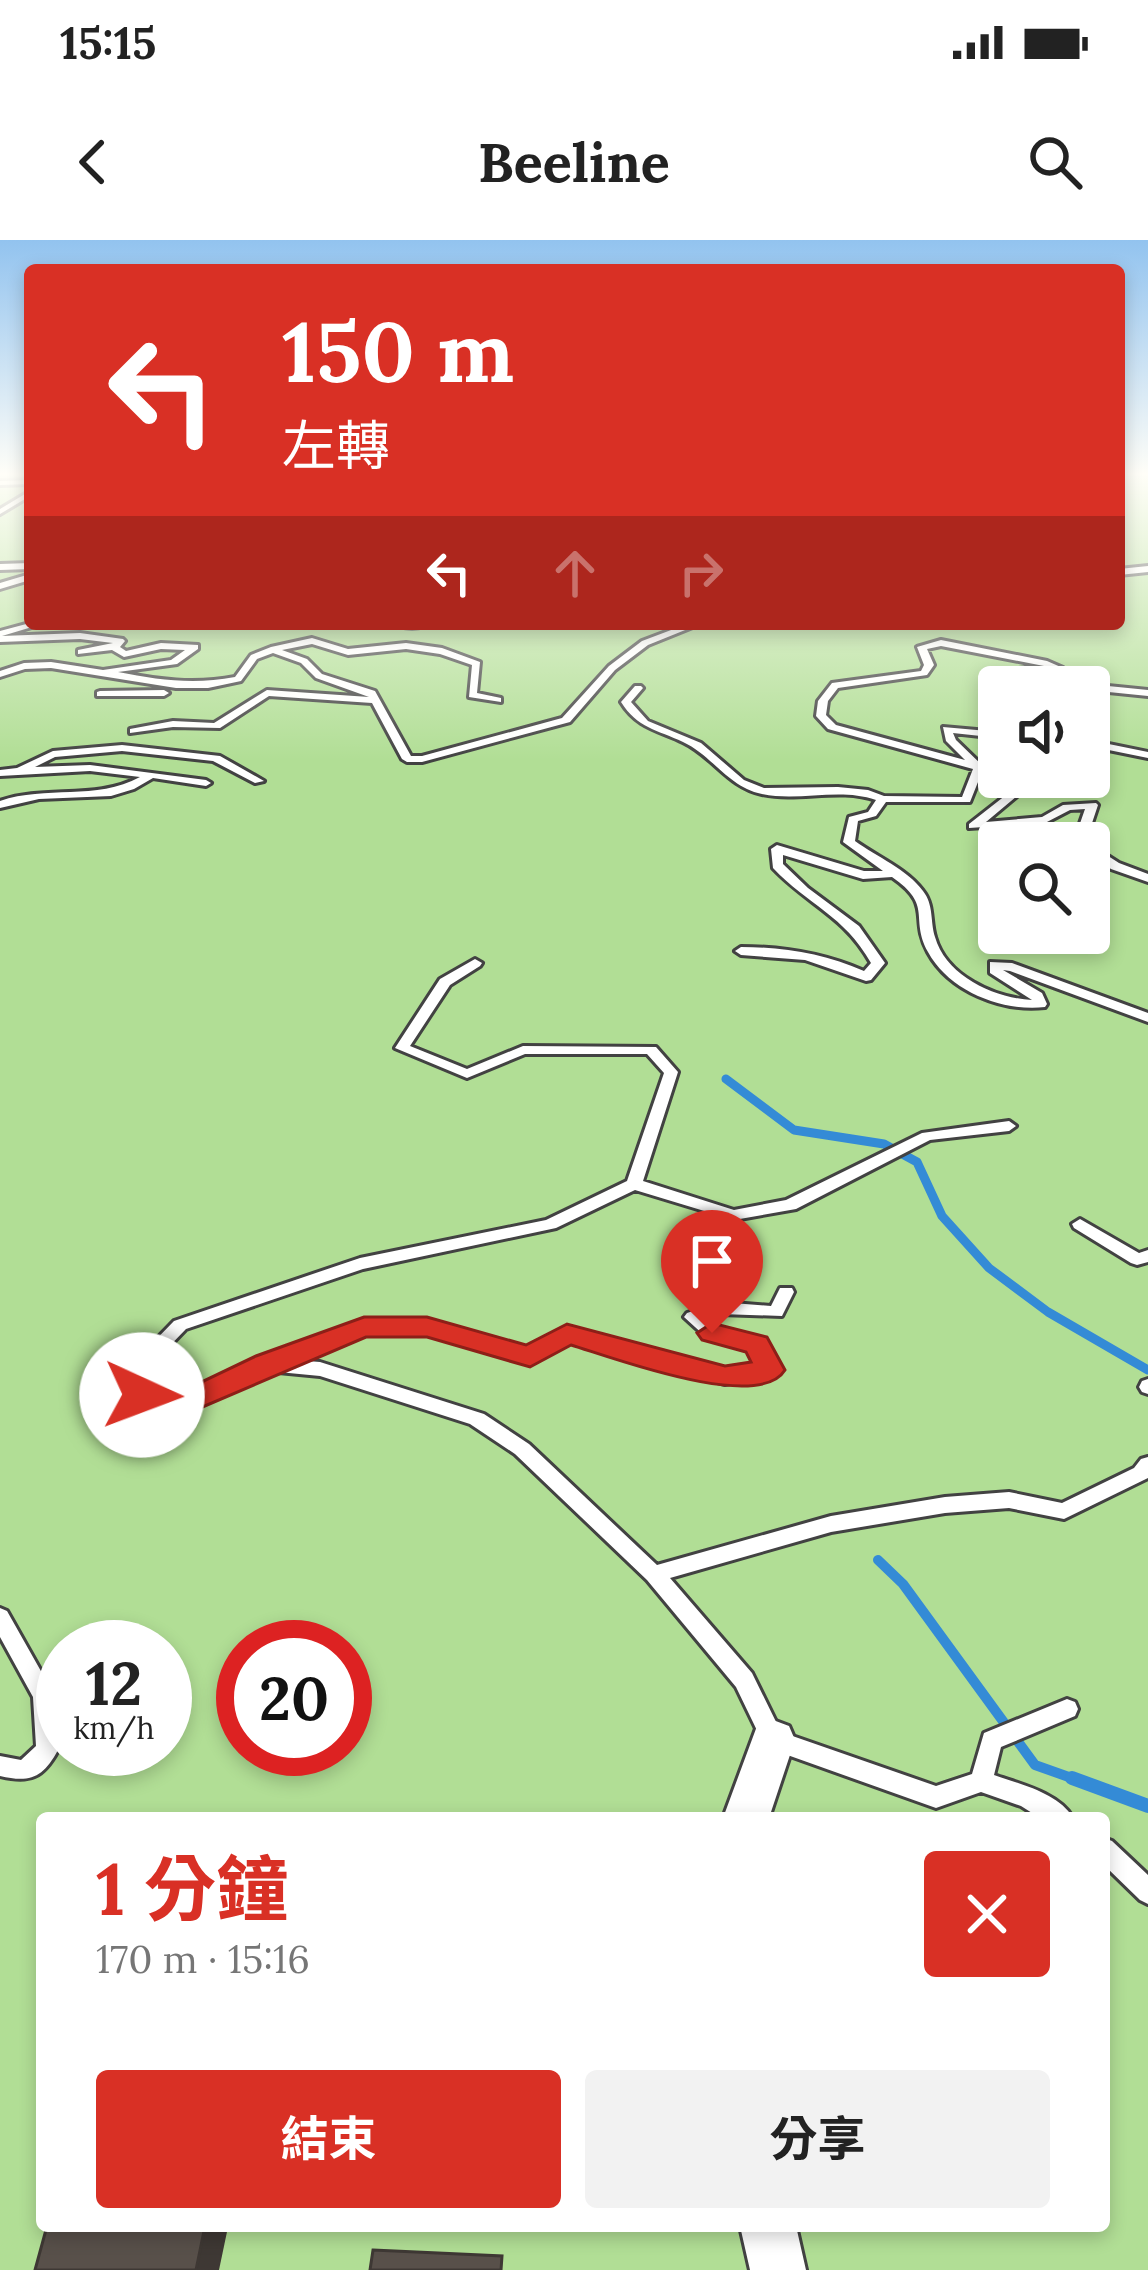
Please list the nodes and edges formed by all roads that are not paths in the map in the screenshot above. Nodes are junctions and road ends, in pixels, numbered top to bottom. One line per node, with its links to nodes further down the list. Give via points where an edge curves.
1 (679, 630): 14 (lane, via 612,668 566,720 489,743 407,759)
2 (0, 637): 3 (lane, via 108,636 120,641)
3 (114, 647): 5 (lane); 7 (lane, via 124,654 195,647 175,662)
4 (273, 650): 9 (lane, via 254,657 238,680); 14 (lane, via 372,693); 15 (lane, via 312,641 348,652 442,651 477,664 472,695)
5 (81, 652)
6 (1052, 666): 22 (lane, via 941,643 922,647 924,673 835,686 823,700 821,716 832,728)
7 (88, 672): 8 (lane, via 40,663); 9 (lane)
8 (0, 674)
9 (180, 687): 13 (lane)
10 (638, 688): 30 (lane, via 626,702 635,719 707,750 721,772 744,784 762,791 837,788)
11 (1110, 689): 12 (lane)
12 (1148, 692)
13 (100, 694)
14 (372, 700): 16 (lane, via 268,693 216,726)
15 (497, 700)
16 (134, 731)
17 (978, 733): 21 (lane, via 947,729)
18 (1148, 743): 20 (lane)
19 (1110, 747): 20 (lane)
20 (1142, 753)
21 (978, 765)
22 (978, 766)
23 (19, 771): 25 (lane); 26 (lane); 27 (lane, via 53,754 122,748 216,758)
24 (978, 772): 30 (lane, via 966,800)
25 (0, 773)
26 (151, 775): 28 (lane); 31 (lane, via 110,797 35,795)
27 (259, 781)
28 (206, 783)
29 (1009, 798): 32 (lane)
30 (883, 799): 36 (lane, via 872,814 854,819 849,842)
31 (0, 805)
32 (978, 822)
33 (1022, 822): 34 (lane, via 1092,805)
34 (1086, 822)
35 (1110, 862): 37 (lane)
36 (888, 874): 38 (lane, via 863,875 776,849 776,865 796,888 862,931 878,963 866,977 784,950); 40 (lane, via 916,888 940,956 993,1000 1040,1004 995,965)
37 (1148, 878)
38 (742, 951)
39 (475, 963): 42 (lane, via 445,982 402,1048 467,1074 523,1050 652,1050 671,1072)
40 (1148, 1018)
41 (1009, 1126): 42 (lane, via 927,1136 790,1205 734,1215)
42 (634, 1184): 46 (lane, via 550,1224 360,1264 180,1325 148,1357 142,1395 172,1409)
43 (1080, 1224): 44 (lane, via 1137,1259)
44 (1148, 1256)
45 (786, 1292): 46 (lane, via 776,1312 719,1308 693,1317 712,1333 756,1344 770,1370 725,1377 567,1334 530,1357 427,1327 364,1327)
46 (266, 1364): 48 (lane, via 320,1369 478,1419 523,1449)
47 (1148, 1464): 48 (lane, via 1064,1510 1010,1500 945,1504 831,1524)
48 (654, 1574): 51 (lane, via 744,1680)
49 (0, 1617): 52 (lane, via 44,1696 46,1750 25,1771)
50 (1067, 1709): 53 (lane, via 992,1740)
51 (773, 1740): 53 (lane, via 936,1797); 54 (street)
52 (0, 1766)
53 (981, 1781): 55 (lane)
54 (748, 1812)
55 (1051, 1812)
56 (1110, 1856): 57 (lane)
57 (1148, 1892)
58 (769, 2232): 59 (street)
59 (778, 2270)

